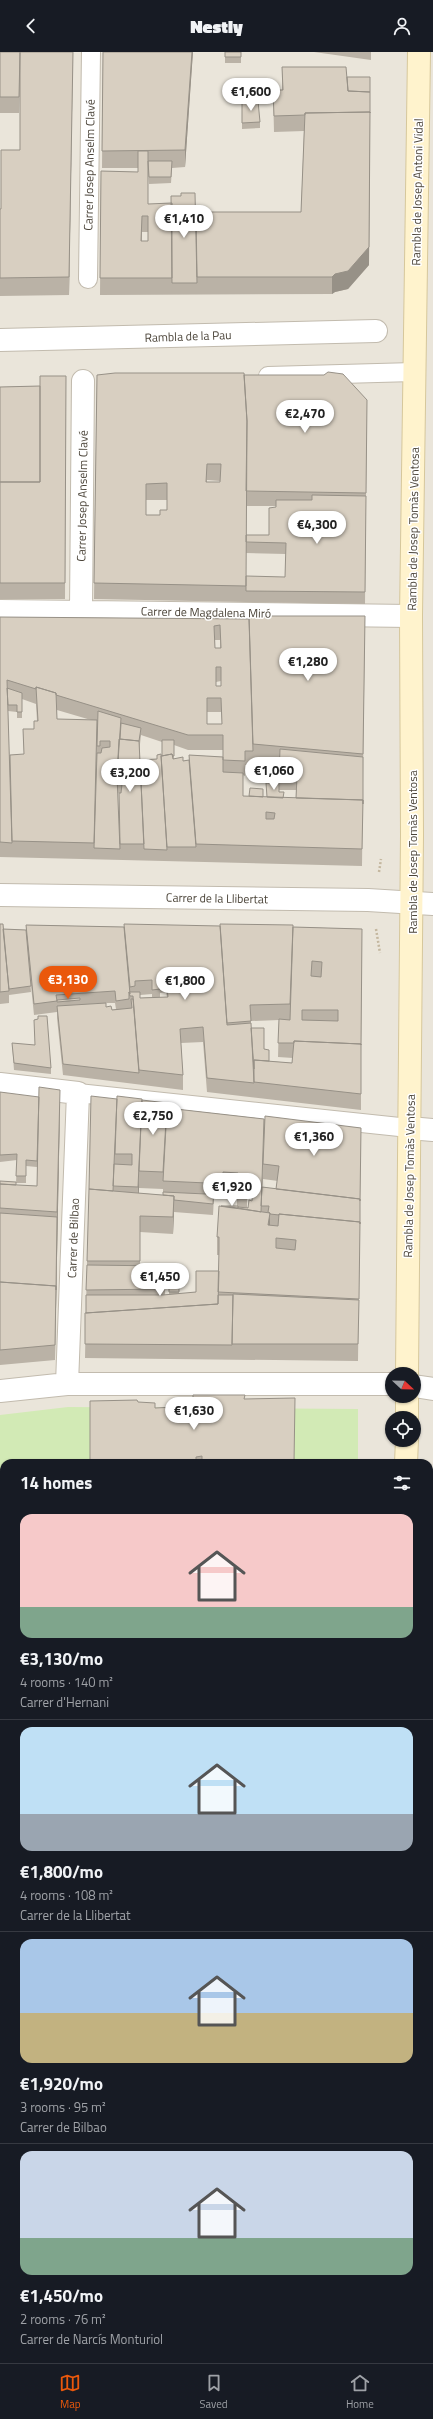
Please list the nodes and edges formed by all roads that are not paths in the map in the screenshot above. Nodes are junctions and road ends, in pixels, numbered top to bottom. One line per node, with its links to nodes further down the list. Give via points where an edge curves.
1 (91, 52): 3 (lane, Carrer Josep Anselm Clavé)
2 (419, 52): 5 (street, Rambla de Josep Antoni Vidal)
3 (88, 279)
4 (376, 331): 6 (street, Rambla de la Pau)
5 (415, 331): 7 (street, Rambla de Josep Tomàs Ventosa)
6 (0, 340)
7 (414, 372): 8 (lane); 12 (street, Rambla de Josep Tomàs Ventosa)
8 (247, 377)
9 (90, 381): 10 (street, Carrer Josep Anselm Clavé)
10 (81, 610): 11 (street, Carrer de Magdalena Miró); 12 (street, Carrer de Magdalena Miró)
11 (0, 611)
12 (411, 616): 14 (street, Rambla de Josep Tomàs Ventosa)
13 (0, 895): 14 (street, Carrer de la Llibertat)
14 (411, 902): 15 (street, Carrer de la Llibertat); 18 (street, Rambla de Josep Tomàs Ventosa)
15 (433, 904)
16 (0, 1084): 17 (street)
17 (78, 1093): 18 (lane); 21 (street, Carrer de Bilbao)
18 (409, 1128): 19 (street); 20 (street, Rambla de Josep Tomàs Ventosa)
19 (433, 1130)
20 (407, 1367)
21 (67, 1384): 22 (street); 25 (street)
22 (385, 1384)
23 (421, 1387): 24 (street)
24 (433, 1390)
25 (0, 1391)
26 (406, 1447): 27 (street)
27 (406, 1459)

